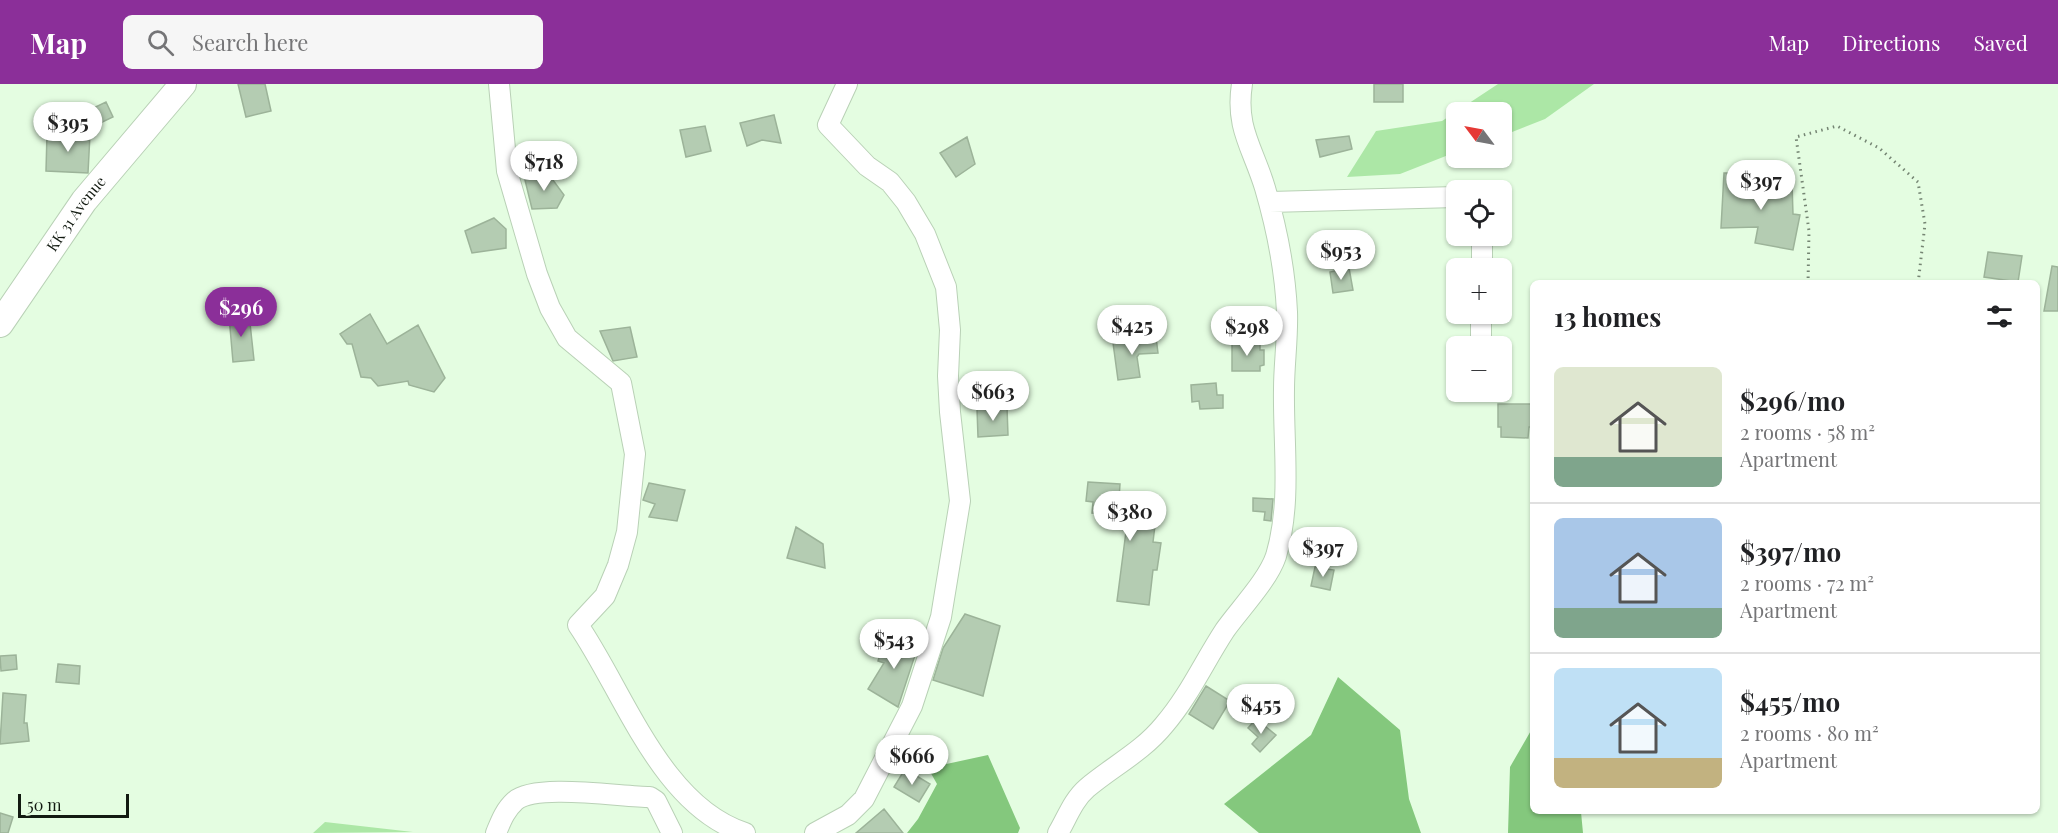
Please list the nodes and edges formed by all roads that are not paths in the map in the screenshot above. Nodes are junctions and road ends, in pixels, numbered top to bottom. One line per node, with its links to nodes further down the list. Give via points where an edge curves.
1 (183, 84): 7 (main road, KK 31 Avenue, via 84,201)
2 (499, 84): 10 (street, via 507,171 537,274 567,338 621,383 634,454 627,532 618,565 605,596 578,625 645,741 685,793 707,813)
3 (847, 84): 11 (street, via 828,125 906,202 925,234 946,287 951,423 960,501 941,616 912,706 864,799 848,815)
4 (1242, 84): 6 (street, via 1239,106 1245,140)
5 (1446, 197): 6 (street)
6 (1269, 202): 12 (street, via 1280,246 1287,314 1285,489 1275,556 1165,725 1129,759 1086,789)
7 (0, 324)
8 (496, 833): 9 (street, via 504,814 517,799 555,791 650,797 656,801)
9 (672, 833)
10 (746, 833)
11 (815, 833)
12 (1058, 833)

